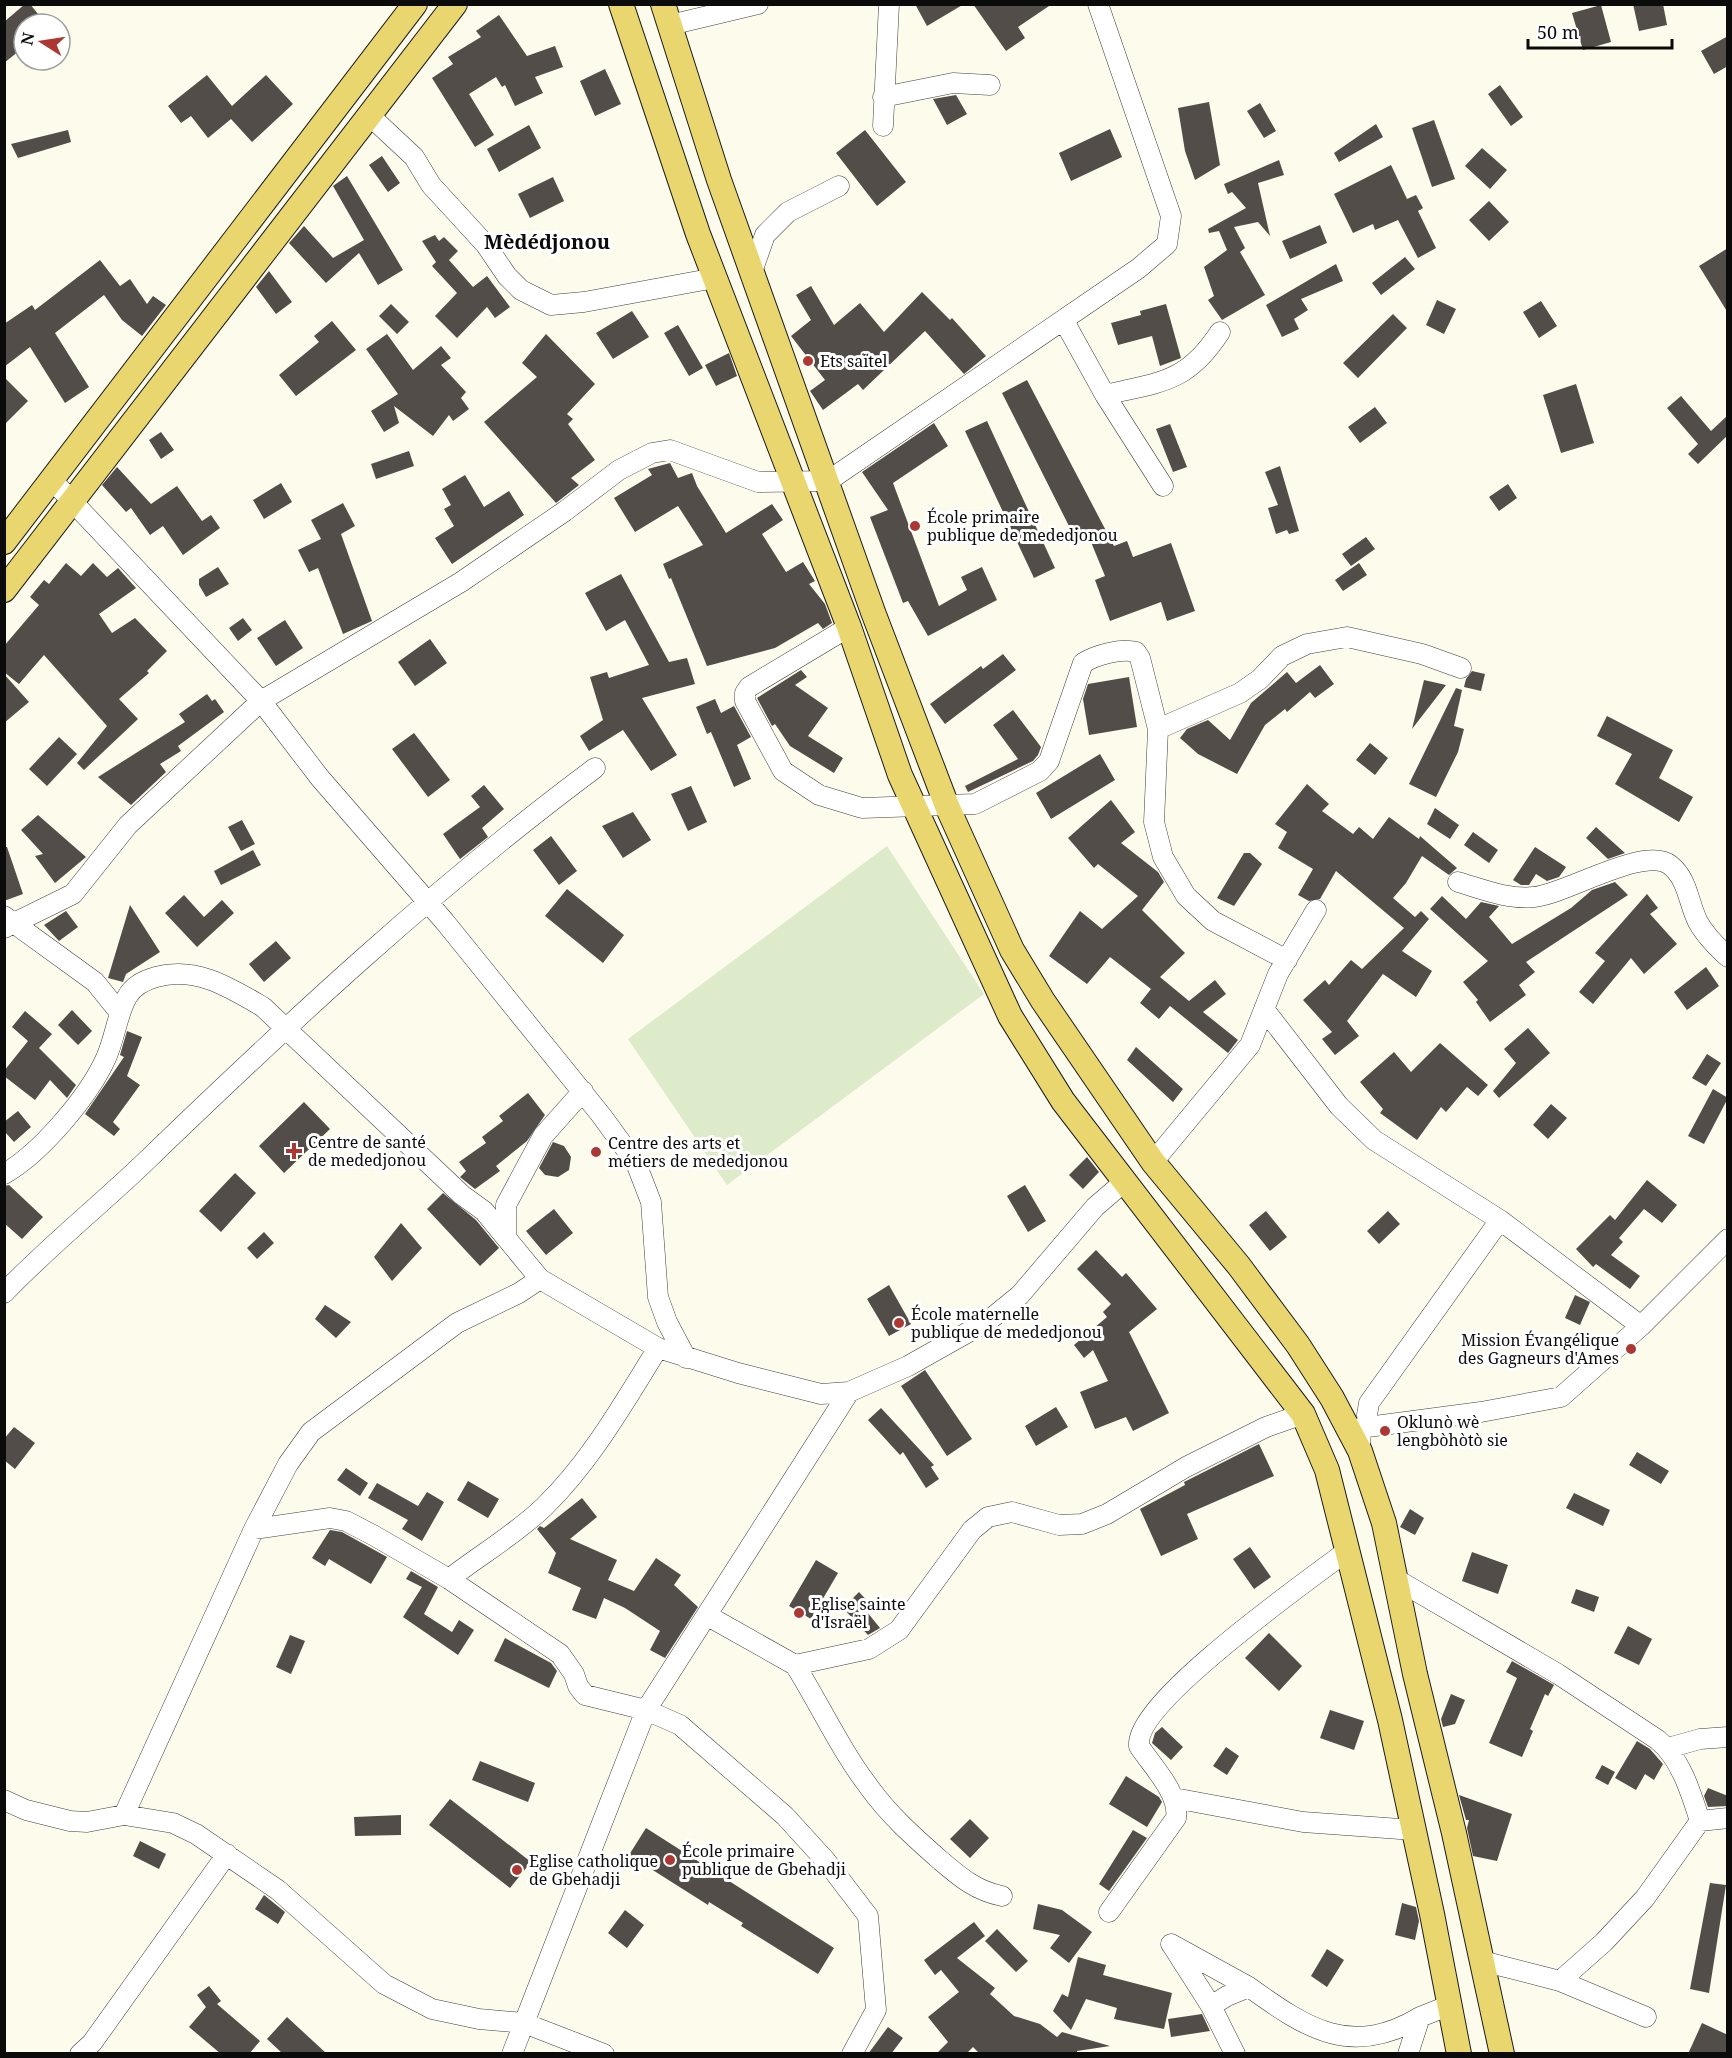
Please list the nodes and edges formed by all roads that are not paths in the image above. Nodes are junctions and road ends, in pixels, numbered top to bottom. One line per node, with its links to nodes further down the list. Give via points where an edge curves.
1 (416, 4): 18 (main road)
2 (455, 4): 10 (main road)
3 (621, 4): 14 (main road)
4 (758, 4): 7 (street)
5 (890, 4): 9 (street)
6 (1098, 4): 15 (street, via 1172,216 1167,244)
7 (667, 15): 13 (main road, via 719,180)
8 (990, 85): 9 (street, via 953,83)
9 (883, 97): 11 (street)
10 (369, 115): 14 (street, via 414,157 431,185 486,245 507,276 521,290 551,305); 22 (main road)
11 (883, 126)
12 (839, 186): 13 (street, via 788,212 765,234)
13 (753, 269): 19 (main road)
14 (715, 278): 20 (main road)
15 (1064, 321): 17 (street); 19 (street)
16 (1220, 332): 17 (street, via 1204,356 1176,378)
17 (1105, 395): 21 (street)
18 (51, 479): 22 (street); 23 (main road)
19 (828, 481): 20 (street); 30 (main road)
20 (791, 482): 25 (main road); 27 (street, via 758,482 670,450 652,453 620,470 461,582)
21 (1163, 486)
22 (71, 500): 24 (main road); 27 (street)
23 (4, 542)
24 (4, 590)
25 (849, 627): 31 (main road, via 900,775); 31 (street, via 749,687 745,701 783,771 819,795 862,808)
26 (1461, 668): 28 (street, via 1422,654 1347,637 1307,644 1282,656 1240,693)
27 (261, 701): 33 (street, via 320,778); 35 (street, via 128,825 73,894)
28 (1158, 729): 30 (street, via 1136,652 1091,658 1083,663 1049,761 1040,771 975,804); 37 (street, via 1154,822 1163,857 1186,896 1213,921)
29 (595, 768): 33 (street, via 510,831)
30 (947, 806): 31 (street); 42 (main road, via 1012,950 1042,1001)
31 (915, 807): 44 (main road, via 1010,1016 1064,1101)
32 (1458, 882): 36 (street, via 1504,895 1534,897 1641,861 1661,860 1683,880 1698,922)
33 (427, 902): 40 (street); 41 (street)
34 (1316, 910): 37 (street)
35 (8, 922): 39 (street, via 95,982)
36 (1728, 957)
37 (1287, 960): 38 (street)
38 (1264, 1009): 42 (street, via 1250,1046); 45 (street, via 1339,1106 1374,1140)
39 (120, 1013): 40 (street, via 128,994 144,980 170,973 193,973 254,1002); 43 (street, via 106,1059 90,1087 45,1142)
40 (285, 1027): 46 (street, via 462,1196 484,1211); 49 (street)
41 (583, 1091): 46 (street, via 543,1136 506,1205); 52 (street, via 636,1163 651,1203 658,1297)
42 (1153, 1162): 55 (main road, via 1292,1337 1338,1412)
43 (4, 1174)
44 (1124, 1182): 53 (street, via 1095,1207 1020,1295 988,1321 908,1366); 54 (main road)
45 (1500, 1220): 50 (street); 55 (street, via 1369,1403)
46 (506, 1238): 48 (street)
47 (1728, 1239): 50 (street)
48 (540, 1279): 51 (street); 56 (street, via 457,1323 311,1432 288,1464)
49 (4, 1293)
50 (1641, 1326): 55 (street, via 1561,1397)
51 (658, 1348): 52 (street); 59 (street, via 594,1450 571,1478 542,1509)
52 (686, 1358): 53 (street, via 821,1394)
53 (849, 1392): 60 (street)
54 (1303, 1414): 57 (main road, via 1327,1470); 61 (street, via 1256,1432 1186,1467 1117,1509 1082,1524 1059,1525 1012,1512 988,1517 972,1530 899,1630 868,1649)
55 (1363, 1435): 58 (main road)
56 (254, 1529): 59 (street, via 330,1518 346,1521); 67 (street)
57 (1347, 1551): 65 (street, via 1224,1645 1167,1696 1143,1727 1139,1746); 70 (main road)
58 (1394, 1578): 64 (street, via 1558,1674); 74 (main road)
59 (449, 1579): 62 (street, via 560,1654 585,1695)
60 (708, 1616): 61 (street); 62 (street)
61 (795, 1665): 72 (street, via 847,1755 904,1829 968,1883 985,1893)
62 (646, 1710): 81 (street); 85 (street, via 680,1725 785,1816 868,1916 876,2010)
63 (1728, 1737): 64 (street)
64 (1668, 1748): 69 (street)
65 (1174, 1798): 70 (street, via 1303,1822); 73 (street, via 1176,1818)
66 (4, 1800): 67 (street, via 69,1821)
67 (124, 1815): 71 (street, via 174,1823)
68 (1728, 1818): 69 (street)
69 (1700, 1821): 75 (street, via 1645,1898)
70 (1414, 1830): 77 (main road)
71 (227, 1854): 81 (street, via 278,1890 384,1984 432,2009); 82 (street, via 92,2043)
72 (1002, 1896)
73 (1109, 1912)
74 (1482, 1961): 75 (street); 89 (main road)
75 (1560, 1981): 80 (street)
76 (1249, 1987): 78 (street); 78 (street, via 1171,1944); 79 (street, via 1304,2027 1333,2039 1362,2042 1384,2038 1402,2031)
77 (1450, 2005): 79 (street); 88 (main road)
78 (1211, 2006): 86 (street)
79 (1420, 2017): 87 (street)
80 (1646, 2017)
81 (524, 2024): 83 (street); 84 (street)
82 (80, 2054)
83 (512, 2054)
84 (604, 2054)
85 (852, 2054)
86 (1235, 2054)
87 (1408, 2054)
88 (1459, 2054)
89 (1502, 2054)

